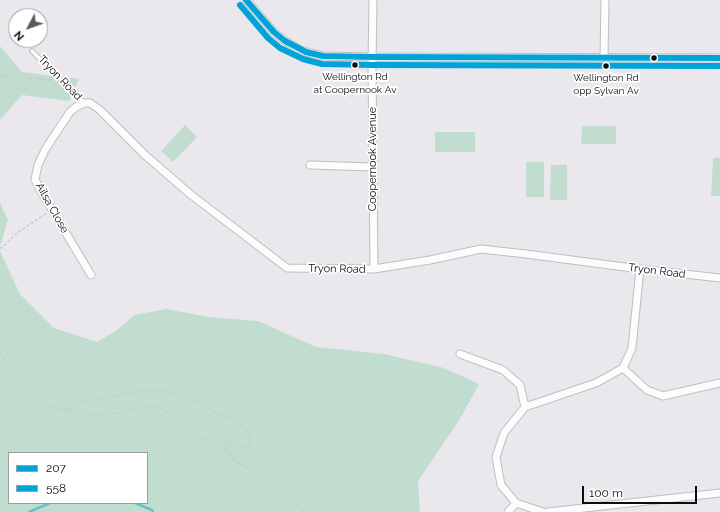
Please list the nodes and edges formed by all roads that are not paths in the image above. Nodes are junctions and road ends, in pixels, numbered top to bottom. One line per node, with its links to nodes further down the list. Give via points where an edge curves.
1 (246, 0): 6 (street, via 274,32 297,48 323,56)
2 (373, 0): 6 (street, Coopernook Avenue)
3 (605, 0): 5 (street)
4 (32, 51): 8 (lane, Tryon Road)
5 (604, 57): 6 (street); 7 (street)
6 (372, 58): 10 (street, Coopernook Avenue)
7 (720, 58)
8 (84, 103): 11 (street, Tryon Road, via 90,103 100,110 145,155 196,199 287,268); 13 (street, Ailsa Close, via 70,112 45,150 35,179)
9 (310, 165): 10 (street)
10 (373, 167): 11 (street, Coopernook Avenue)
11 (374, 269): 12 (street, Tryon Road, via 480,249)
12 (640, 270): 14 (street, Tryon Road); 16 (street, via 632,348)
13 (91, 275)
14 (720, 278)
15 (460, 354): 18 (street, via 503,370 520,385)
16 (623, 368): 17 (street, via 647,390 663,396); 18 (street, via 596,383)
17 (720, 383)
18 (525, 407): 20 (street, via 504,433 496,457 502,485)
19 (720, 493): 23 (street)
20 (516, 503): 21 (street); 22 (street)
21 (508, 512)
22 (543, 512)
23 (548, 512)

